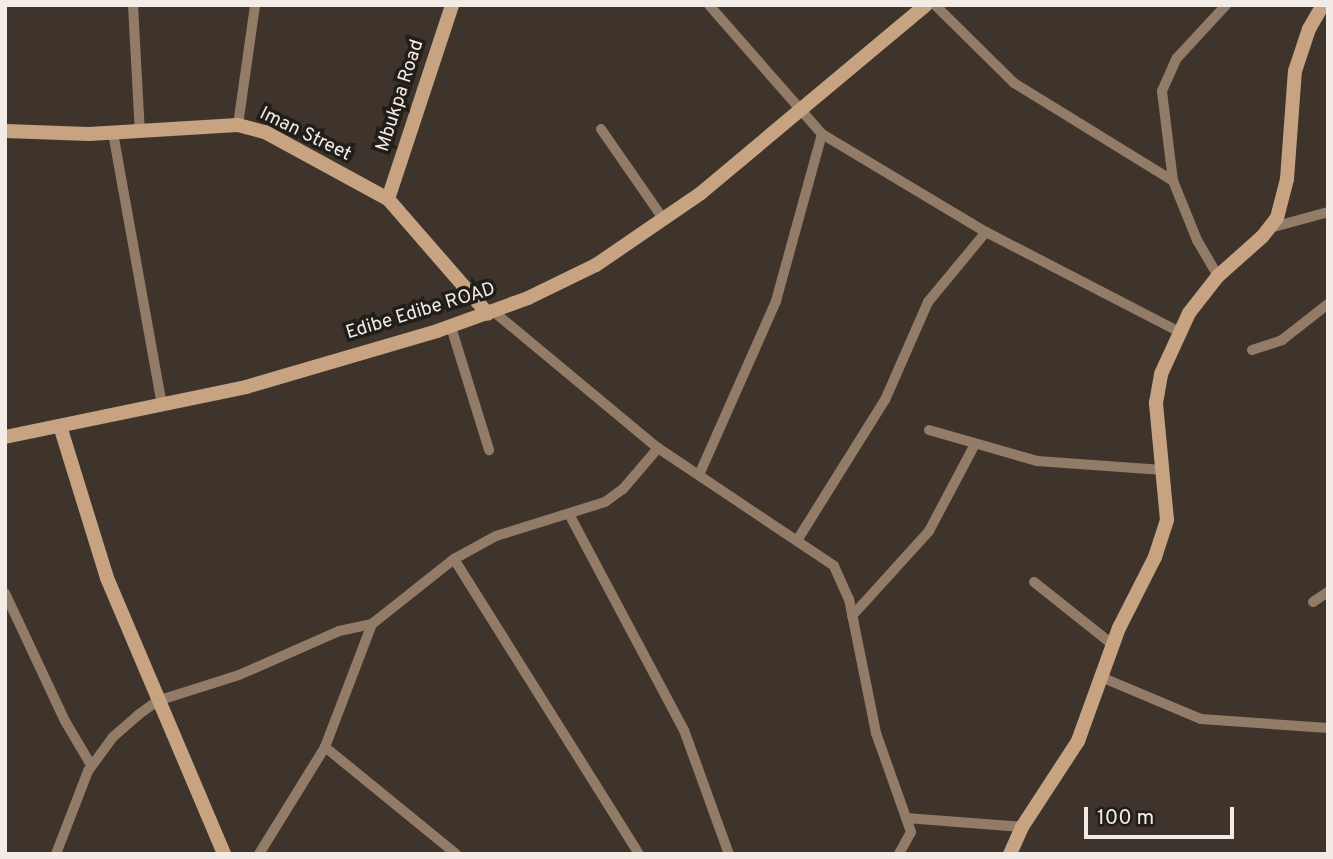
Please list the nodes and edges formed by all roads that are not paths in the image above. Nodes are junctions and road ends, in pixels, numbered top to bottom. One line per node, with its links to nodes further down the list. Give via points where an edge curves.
1 (133, 5): 13 (street)
2 (255, 5): 10 (street)
3 (452, 5): 17 (street, Mbukpa Road)
4 (709, 5): 9 (street)
5 (926, 5): 9 (street, Edibe Edibe ROAD)
6 (934, 5): 16 (street, via 1014,83)
7 (1226, 5): 16 (street, via 1177,58 1166,77 1162,109)
8 (1323, 5): 20 (street, via 1309,29 1295,71 1287,179)
9 (799, 112): 15 (street); 19 (street, Edibe Edibe ROAD)
10 (238, 125): 13 (street, Iman Street); 17 (street, Iman Street, via 265,132)
11 (601, 129): 19 (street)
12 (5, 131): 14 (street, Iman Street)
13 (140, 133): 14 (street, Iman Street)
14 (113, 134): 28 (street)
15 (822, 134): 21 (street); 36 (street, via 780,290)
16 (1173, 181): 22 (street)
17 (388, 199): 24 (street, Iman Street)
18 (1328, 212): 20 (street)
19 (664, 220): 24 (street, Edibe Edibe ROAD, via 596,265)
20 (1270, 228): 22 (street)
21 (986, 232): 26 (street); 38 (street, via 928,302 878,411)
22 (1217, 275): 26 (street)
23 (1328, 304): 27 (street, via 1282,340)
24 (491, 313): 25 (street, Edibe Edibe ROAD); 33 (street)
25 (450, 327): 28 (street, Edibe Edibe ROAD, via 246,387); 34 (street)
26 (1178, 331): 35 (street, via 1157,389)
27 (1252, 350)
28 (162, 405): 29 (street, Edibe Edibe ROAD)
29 (60, 426): 31 (street, Edibe Edibe ROAD); 48 (street, via 107,578)
30 (929, 429): 32 (street)
31 (5, 437)
32 (975, 444): 35 (street, via 1037,461); 44 (street, via 929,531)
33 (658, 448): 36 (street); 37 (street, via 623,489 605,502)
34 (489, 450)
35 (1163, 470): 46 (street, via 1163,533)
36 (699, 475): 38 (street)
37 (569, 514): 39 (street, via 496,536); 59 (street, via 684,730)
38 (798, 539): 44 (street, via 834,566)
39 (454, 559): 45 (street); 58 (street)
40 (1034, 582): 46 (street)
41 (1328, 592): 43 (street)
42 (5, 593): 51 (street)
43 (1313, 602)
44 (852, 616): 52 (street, via 876,733)
45 (372, 624): 48 (street, via 339,631 239,675); 50 (street)
46 (1112, 644): 47 (street)
47 (1101, 677): 49 (street, via 1201,719); 53 (street, via 1078,741)
48 (158, 701): 51 (street, via 113,737); 55 (street)
49 (1328, 728)
50 (326, 747): 56 (street); 57 (street)
51 (91, 765): 54 (street)
52 (906, 818): 53 (street); 60 (street, via 911,832)
53 (1022, 827): 61 (street)
54 (56, 854)
55 (224, 854)
56 (259, 854)
57 (456, 854)
58 (639, 854)
59 (729, 854)
60 (899, 854)
61 (1010, 854)

